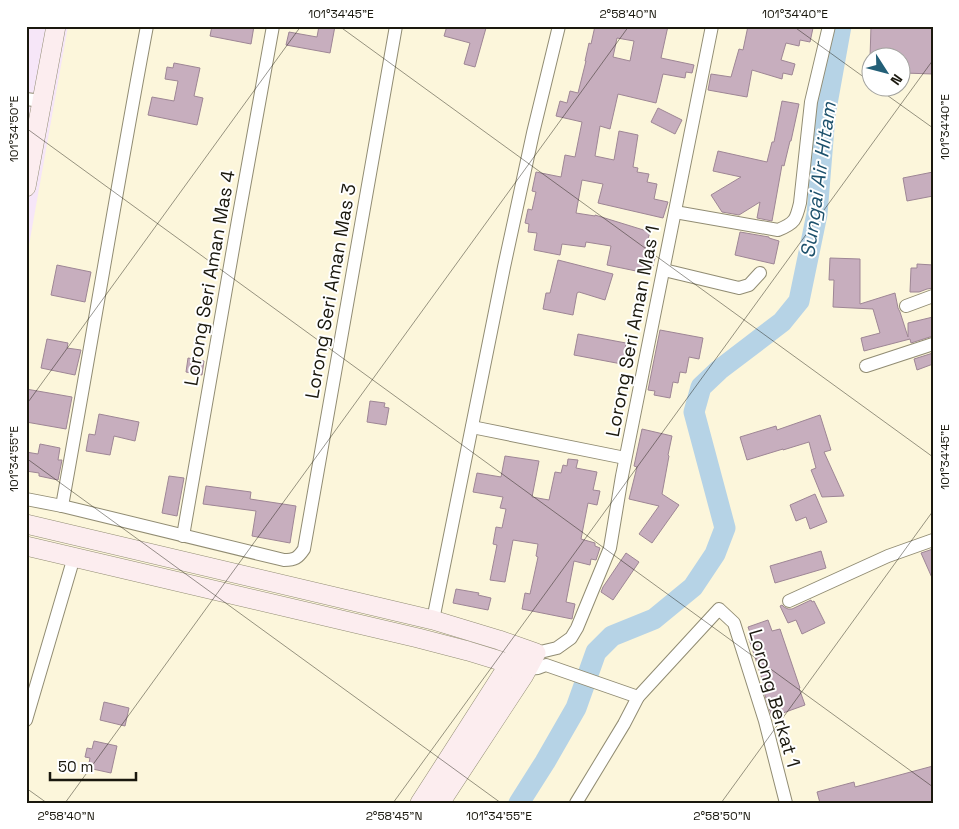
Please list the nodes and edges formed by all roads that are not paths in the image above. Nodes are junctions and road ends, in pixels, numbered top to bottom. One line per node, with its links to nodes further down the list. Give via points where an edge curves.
1 (56, 26): 8 (main road)
2 (148, 26): 20 (street)
3 (273, 26): 22 (street, Lorong Seri Aman Mas 4)
4 (396, 26): 22 (street, Lorong Seri Aman Mas 3, via 304,549 296,559 284,560)
5 (559, 26): 17 (street, via 529,151)
6 (712, 26): 10 (street, Lorong Seri Aman Mas 1)
7 (829, 26): 10 (street, via 811,102 800,203 797,216 790,225 778,230)
8 (34, 100): 9 (main road)
9 (26, 187)
10 (675, 212): 11 (street, Lorong Seri Aman Mas 1)
11 (664, 270): 12 (street, via 739,288 749,285); 18 (street, Lorong Seri Aman Mas 1)
12 (760, 273)
13 (933, 296): 14 (street)
14 (906, 306)
15 (933, 344): 16 (street)
16 (866, 366)
17 (472, 427): 18 (street); 27 (street)
18 (626, 458): 28 (street, Lorong Seri Aman Mas 1, via 610,548 577,628 571,638)
19 (26, 499): 20 (street)
20 (62, 506): 22 (street)
21 (26, 524): 27 (main road)
22 (183, 536)
23 (933, 540): 26 (street, via 888,556)
24 (26, 546): 25 (main road)
25 (74, 557): 28 (main road, via 418,638); 30 (street)
26 (789, 601)
27 (433, 620): 28 (main road)
28 (533, 661): 29 (street); 31 (main road); 32 (main road)
29 (638, 697): 33 (street); 34 (street, Lorong Berkat 1, via 719,609 734,623)
30 (26, 720)
31 (420, 803)
32 (440, 803)
33 (576, 803)
34 (786, 803)

